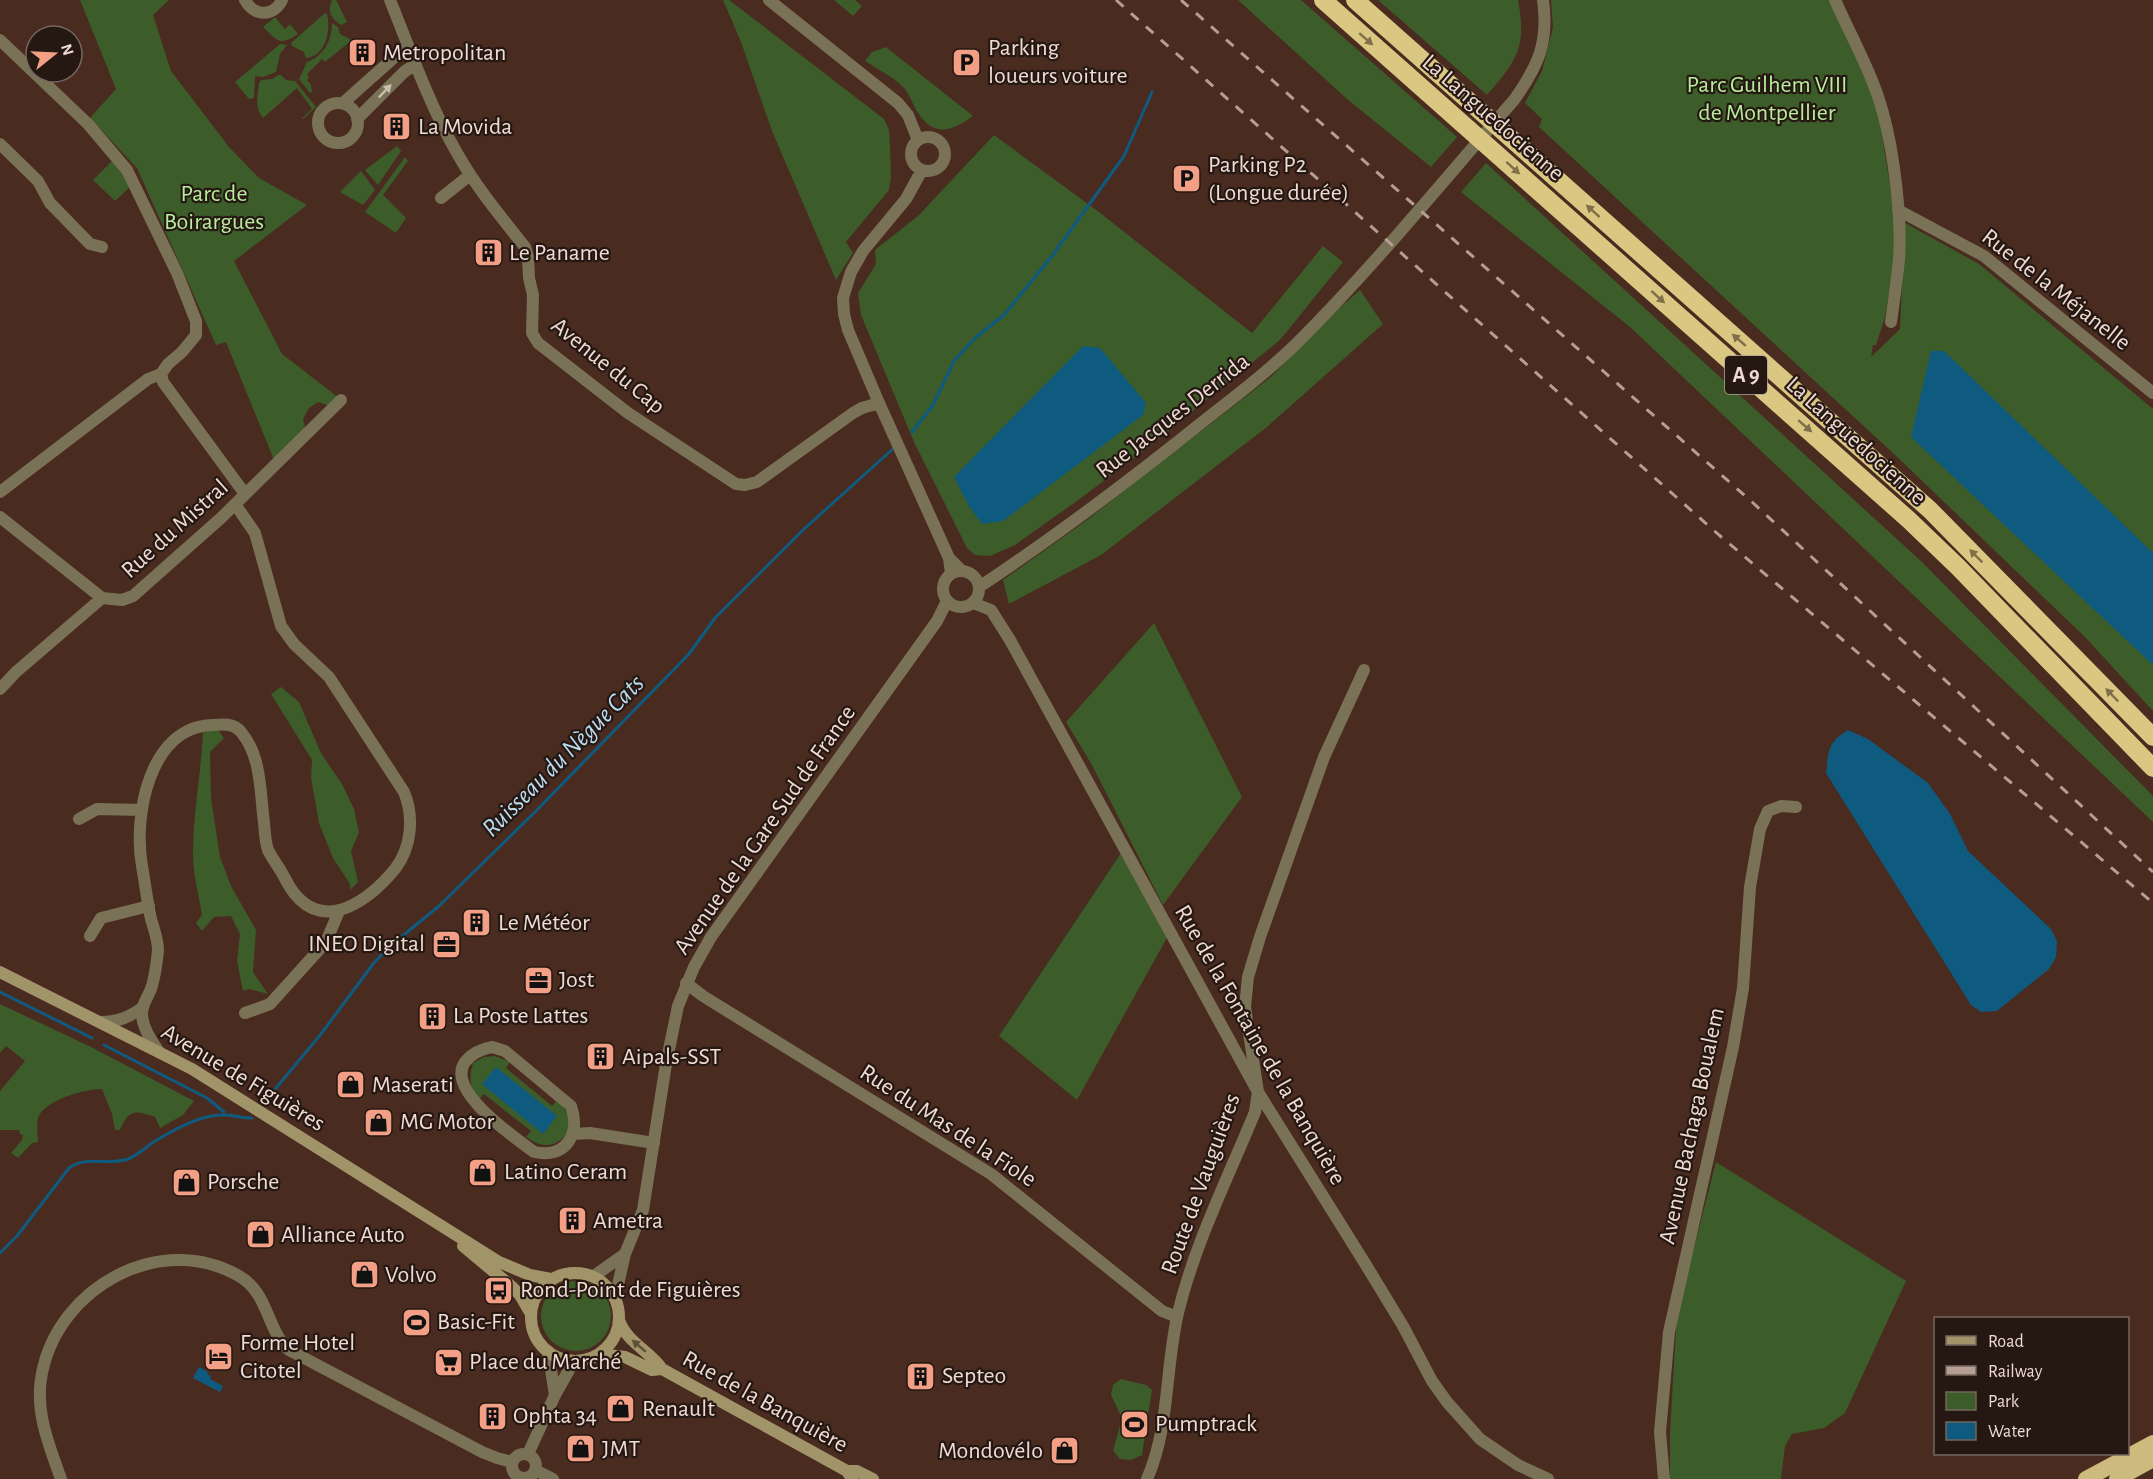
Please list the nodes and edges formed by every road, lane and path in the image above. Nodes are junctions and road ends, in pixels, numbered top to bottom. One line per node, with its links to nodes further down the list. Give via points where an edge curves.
1 (245, 0): 2 (street, via 252,10 261,13 273,11)
2 (282, 0)
3 (390, 0): 10 (street, Avenue du Cap)
4 (769, 0): 14 (street, via 898,103 908,115)
5 (1323, 0): 39 (highway, La Languedocienne / A 9, one-way to 39, via 1909,520)
6 (1355, 0): 38 (highway, La Languedocienne / A 9, one-way to 6, via 1930,510)
7 (1543, 0): 30 (street, Rue Jacques Derrida, via 1545,26 1539,59 1530,78 1298,342 1167,450)
8 (1834, 0): 19 (street, via 1883,113)
9 (0, 40): 22 (street, via 88,124 127,170 177,273 196,321 196,334)
10 (408, 46): 11 (street, Avenue du Cap); 12 (street)
11 (414, 65): 13 (street, one-way to 11); 17 (street, Avenue du Cap)
12 (343, 103): 13 (street); 13 (street, via 333,103 321,111 318,122 323,136 333,142 344,142 356,130)
13 (357, 119)
14 (918, 140): 16 (street, via 911,153 914,164); 16 (street, via 935,137 945,150 945,160 938,169)
15 (0, 144): 20 (street, via 38,181 50,203 90,244)
16 (922, 170): 25 (street, via 906,199 863,251 846,283 843,298 848,330)
17 (470, 175): 18 (street); 25 (street, Avenue du Cap, via 525,247 533,295 532,333 538,343 628,413 736,484 757,482 853,413)
18 (441, 198)
19 (1898, 210): 21 (street, via 1899,257); 23 (street, Rue de la Méjanelle, via 1984,256)
20 (102, 247)
21 (1891, 322)
22 (161, 374): 26 (street, via 148,379); 27 (street, via 168,391)
23 (2153, 393)
24 (341, 400): 27 (street, Rue du Mistral)
25 (879, 403): 31 (street, via 949,558)
26 (0, 492)
27 (245, 494): 28 (street, Rue du Mistral)
28 (235, 504): 33 (street, Rue du Mistral, via 133,596 122,600); 44 (street, via 255,533 282,626 294,644 329,677 408,802 411,826 402,858 368,894)
29 (0, 517): 33 (street)
30 (1004, 571): 31 (street, Rue Jacques Derrida); 32 (street, Rue Jacques Derrida)
31 (962, 573): 32 (street); 35 (street, via 944,583 944,595)
32 (979, 587): 34 (street)
33 (102, 598): 37 (street, Rue du Mistral)
34 (973, 603): 35 (street); 52 (street, Rue de la Fontaine de la Banquière, via 991,610 1010,640)
35 (952, 604): 47 (street, Avenue de la Gare Sud de France, via 711,937)
36 (1364, 670): 52 (street, Route de Vauguières, via 1324,757 1248,977 1245,1007)
37 (0, 689)
38 (2153, 737)
39 (2153, 768)
40 (1796, 807): 80 (street, Avenue Bachaga Boualem, via 1781,806 1768,811 1760,829 1733,1047 1669,1332 1660,1432)
41 (142, 810): 42 (street, via 97,808); 43 (street, via 139,852); 44 (street, via 156,761 181,734 207,725 236,727 250,745 257,764 268,849 294,894 317,910)
42 (79, 819)
43 (148, 906): 45 (street, via 101,918); 48 (street, via 158,948 152,985)
44 (339, 911): 49 (street, via 326,942 270,1004)
45 (90, 936)
46 (0, 972): 50 (main road, Avenue de Figuières)
47 (686, 983): 54 (street, Avenue de la Gare Sud de France, via 674,1023); 61 (street, Rue du Mas de la Fiole, via 991,1174 1162,1311)
48 (143, 1007): 50 (street, via 132,1016); 51 (street, via 145,1026)
49 (244, 1013)
50 (102, 1022): 51 (main road, Avenue de Figuières)
51 (159, 1052): 55 (main road, Avenue de Figuières, via 256,1108)
52 (1258, 1092): 61 (street, Route de Vauguières, via 1255,1112 1200,1245); 79 (street, Rue de la Fontaine de la Banquière, via 1447,1402 1480,1438 1518,1465)
53 (574, 1134): 53 (street, via 571,1106 505,1051 480,1049 466,1060 460,1070 462,1084 471,1099 534,1152 558,1150); 54 (street)
54 (654, 1143): 56 (street, Avenue de la Gare Sud de France, via 643,1210)
55 (456, 1236): 58 (main road, Avenue de Figuières, via 509,1267); 60 (main road, Avenue de Figuières, via 520,1295)
56 (625, 1254): 57 (street); 59 (street, Avenue de la Gare Sud de France)
57 (594, 1276): 58 (main road, via 579,1273); 59 (main road)
58 (551, 1279): 60 (main road, via 534,1300)
59 (615, 1298): 62 (main road)
60 (531, 1314): 63 (main road, via 535,1335)
61 (1177, 1317): 78 (street, Route de Vauguières, via 1158,1452)
62 (619, 1320): 64 (main road, via 613,1340); 66 (main road, Rue de la Banquière, one-way to 62, via 629,1338)
63 (548, 1351): 65 (main road); 67 (street)
64 (599, 1354): 65 (main road); 66 (main road, Rue de la Banquière, via 625,1357 652,1370)
65 (574, 1361): 67 (street)
66 (662, 1369): 73 (main road, Rue de la Banquière)
67 (555, 1395): 69 (street)
68 (2153, 1443): 81 (highway)
69 (528, 1454): 71 (street, via 520,1454); 72 (street, via 534,1459)
70 (2153, 1459): 82 (highway)
71 (512, 1462): 74 (street); 75 (street, via 482,1452 289,1350 252,1286 230,1272 194,1261 164,1261 128,1270 89,1292 65,1319 50,1346 42,1372 40,1399)
72 (535, 1470): 74 (street, via 527,1478); 76 (street)
73 (850, 1475): 77 (main road, Rue de la Banquière, via 857,1471)
74 (515, 1478)
75 (61, 1479)
76 (553, 1479)
77 (873, 1479)
78 (1147, 1479)
79 (1548, 1479)
80 (1664, 1479)
81 (2086, 1479)
82 (2117, 1479)

